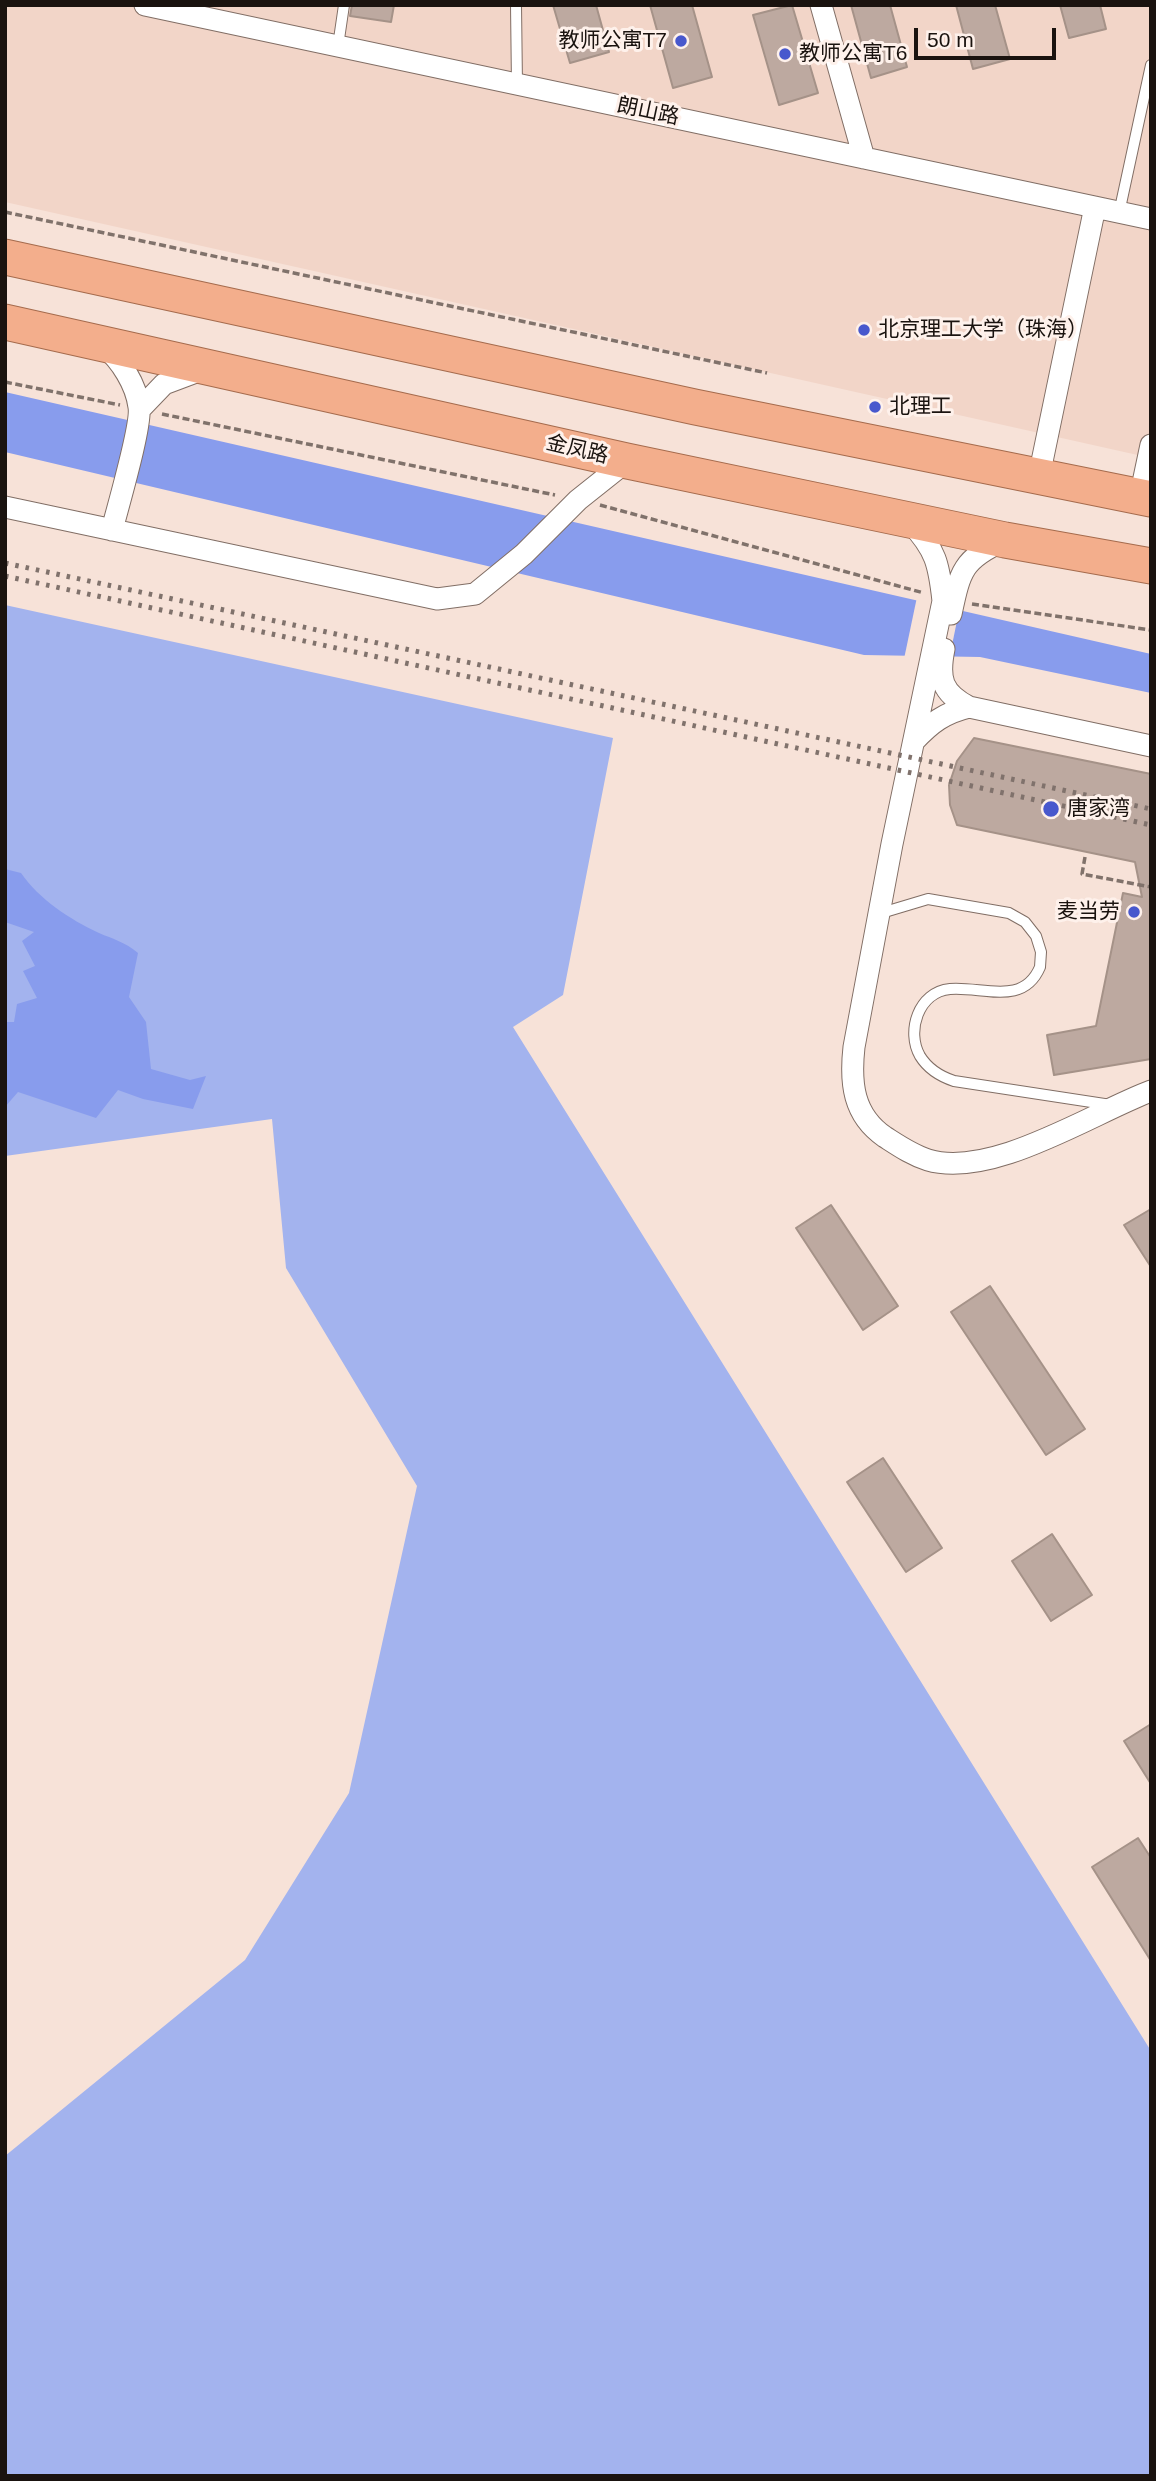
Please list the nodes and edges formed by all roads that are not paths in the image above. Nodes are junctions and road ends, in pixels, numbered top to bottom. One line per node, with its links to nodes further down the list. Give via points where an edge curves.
1 (145, 5): 5 (street, 朗山路)
2 (344, 5): 5 (lane)
3 (516, 5): 7 (lane)
4 (821, 5): 8 (street)
5 (338, 46): 7 (street, 朗山路)
6 (1151, 65): 10 (lane)
7 (517, 85): 8 (street, 朗山路)
8 (864, 158): 9 (street, 朗山路)
9 (1095, 208): 10 (street, 朗山路); 19 (street)
10 (1119, 213): 11 (street, 朗山路)
11 (1151, 219)
12 (5, 257): 19 (highway, via 695,407)
13 (5, 322): 14 (highway, 金凤路)
14 (100, 342): 15 (highway, 金凤路); 16 (street, via 134,386)
15 (206, 369): 16 (street, via 164,384); 18 (highway, 金凤路)
16 (139, 415): 23 (street)
17 (1151, 445): 20 (street)
18 (627, 461): 22 (highway, 金凤路); 23 (street, via 475,594 437,599)
19 (1039, 476): 20 (highway)
20 (1145, 498)
21 (5, 507): 23 (street)
22 (909, 520): 24 (highway, 金凤路); 26 (street, via 929,542)
23 (112, 530)
24 (1005, 540): 25 (highway, 金凤路); 26 (street, via 976,553)
25 (1151, 566)
26 (947, 600): 27 (street)
27 (933, 671): 28 (street, via 952,698); 29 (street)
28 (969, 707): 29 (street, via 940,717); 30 (street)
29 (914, 741): 31 (street)
30 (1151, 746)
31 (878, 914): 33 (street, via 851,1071 859,1109 881,1134 929,1160 968,1161 1041,1140); 33 (lane, via 928,899 1009,913 1025,922 1039,943 1040,967 1023,987 1002,993 950,989 924,1005 913,1028 914,1039 932,1070 954,1081)
32 (1151, 1091): 33 (street)
33 (1116, 1105)

